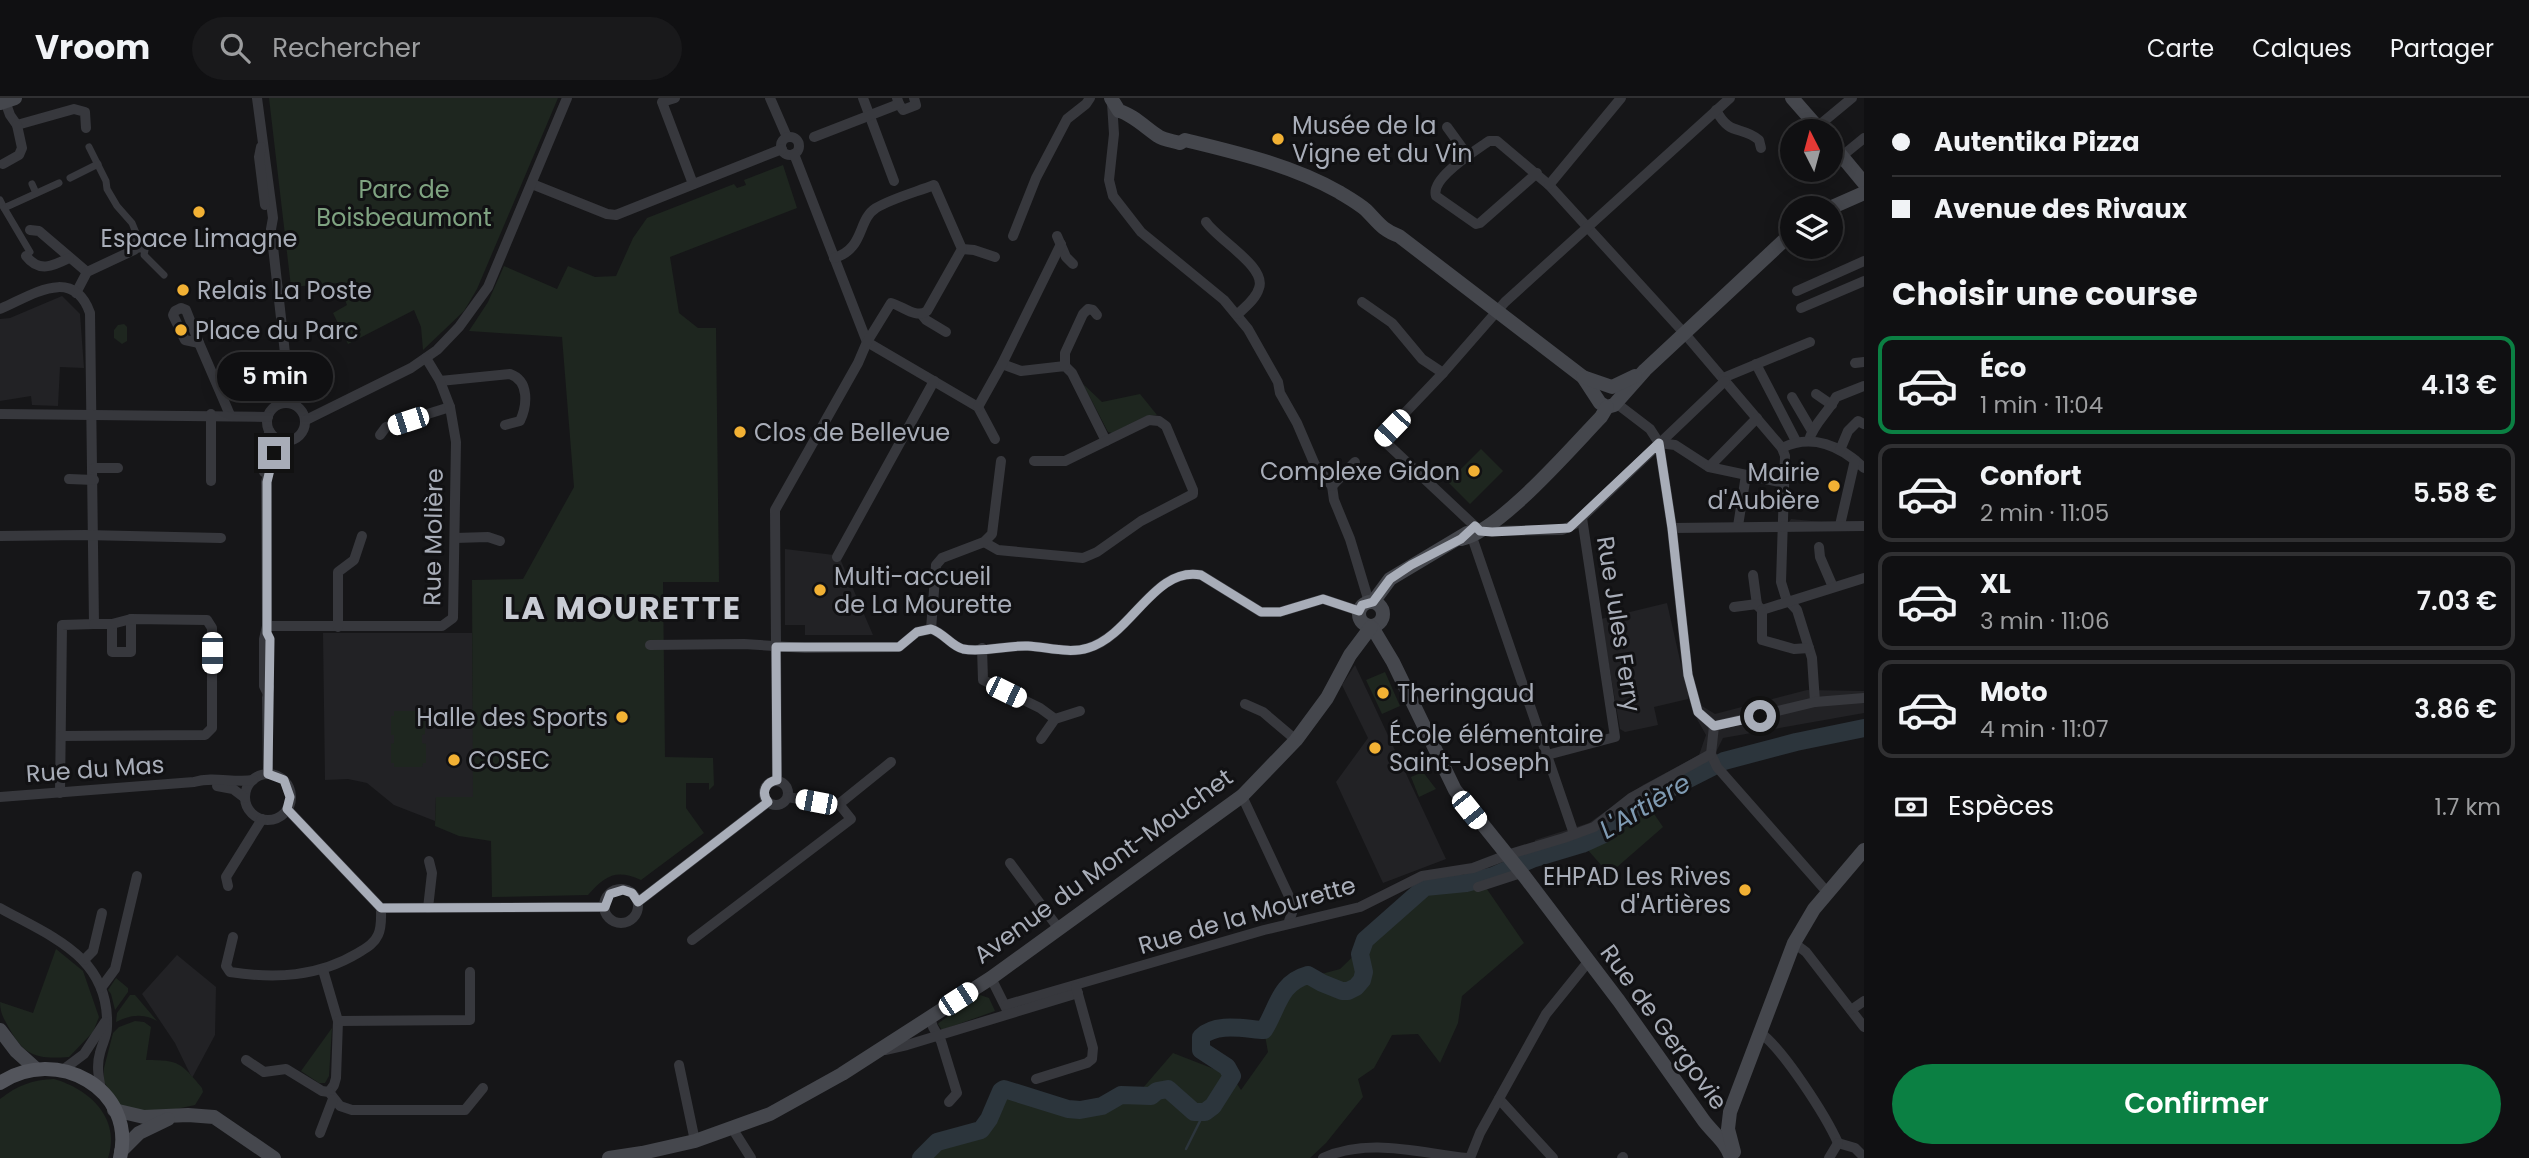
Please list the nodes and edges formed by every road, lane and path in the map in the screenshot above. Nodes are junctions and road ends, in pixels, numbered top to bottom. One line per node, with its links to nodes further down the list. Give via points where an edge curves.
1 (257, 98): 88 (street)
2 (567, 98): 44 (street)
3 (675, 98): 45 (street, via 662,102)
4 (770, 98): 25 (street)
5 (863, 98): 18 (street)
6 (914, 98): 15 (street, via 916,105 902,110)
7 (1090, 98): 56 (street, via 1067,119)
8 (1111, 98): 17 (main road, via 1119,111); 22 (street)
9 (1121, 98): 17 (main road)
10 (1621, 98): 46 (street)
11 (1730, 98): 16 (street)
12 (1792, 98): 19 (main road)
13 (1852, 98): 20 (street)
14 (7, 101): 21 (street)
15 (898, 101): 18 (street)
16 (1716, 110): 29 (street, via 1729,128 1751,133); 54 (street)
17 (1126, 113): 22 (street); 74 (main road, via 1153,131 1182,135 1185,140 1288,168 1324,184)
18 (869, 116): 26 (street); 40 (street)
19 (1810, 119)
20 (1830, 119)
21 (17, 125): 24 (street, via 74,109 85,112); 35 (street, via 22,148)
22 (1114, 127): 76 (street, via 1109,180 1116,203 1141,232)
23 (1447, 127): 33 (street)
24 (86, 128)
25 (787, 137): 30 (street); 31 (street, via 798,141)
26 (814, 137)
27 (1864, 138): 32 (street)
28 (89, 147): 36 (street)
29 (1761, 148)
30 (782, 149): 31 (street); 45 (street)
31 (794, 154): 63 (street)
32 (1843, 155)
33 (1468, 156): 38 (street, via 1489,141 1497,141); 38 (street, via 1445,174 1434,192 1476,224)
34 (1843, 157): 37 (main road)
35 (3, 164)
36 (98, 164): 39 (street); 57 (street, via 107,189 132,223)
37 (1854, 170): 42 (main road); 50 (main road)
38 (1537, 173): 46 (street)
39 (70, 178)
40 (894, 181)
41 (59, 183): 47 (street)
42 (1864, 183)
43 (32, 184): 47 (street)
44 (532, 184): 45 (street, via 612,215); 83 (street, via 488,286 459,327)
45 (693, 184)
46 (1549, 185): 54 (street)
47 (36, 193): 52 (street)
48 (1864, 194): 50 (main road)
49 (0, 200): 52 (street)
50 (1846, 201): 51 (main road)
51 (1843, 202)
52 (4, 208): 60 (street)
53 (1206, 222): 76 (street, via 1259,274 1261,286)
54 (1587, 227): 74 (street); 79 (street)
55 (30, 230): 62 (street, via 39,231)
56 (1013, 236)
57 (136, 244): 66 (street); 67 (street)
58 (1780, 244): 79 (main road, Avenue du Mont-Mouchet)
59 (961, 249): 61 (street); 63 (street, via 934,185 873,209 852,249); 77 (street)
60 (28, 254): 62 (street, via 35,265 47,267)
61 (995, 257)
62 (69, 258): 66 (street)
63 (834, 258): 80 (street)
64 (1864, 261): 69 (street)
65 (1073, 264): 85 (street, via 1059,240)
66 (87, 272): 70 (street)
67 (164, 275)
68 (1864, 281): 72 (street)
69 (1797, 291)
70 (76, 293): 73 (street, via 54,286); 103 (street, via 90,313)
71 (1362, 302): 87 (street, via 1392,323 1422,359)
72 (1801, 308)
73 (0, 309)
74 (1497, 310): 87 (street); 94 (main road)
75 (1092, 312): 86 (street, via 1083,314 1065,353)
76 (1238, 314): 134 (street, via 1278,382 1315,464)
77 (922, 315): 78 (street); 80 (street, via 891,303)
78 (946, 332)
79 (1685, 334): 89 (street); 94 (main road, Avenue du Mont-Mouchet)
80 (867, 342): 91 (street); 166 (street, via 775,510)
81 (1810, 342): 84 (street)
82 (200, 343): 104 (street)
83 (426, 358): 90 (street, Rue Molière); 107 (street)
84 (1756, 364): 89 (street); 115 (street)
85 (1002, 365): 86 (street, via 1021,371); 100 (street)
86 (1065, 366): 116 (street)
87 (1443, 373): 141 (street, via 1381,439)
88 (288, 380): 96 (street); 97 (street)
89 (1724, 380): 106 (street); 117 (street)
90 (440, 381): 99 (street, Rue Molière); 109 (street, via 519,377 525,409 520,421)
91 (934, 381): 100 (street); 150 (street)
92 (1864, 386): 98 (street, via 1836,397)
93 (1816, 394): 98 (street)
94 (1608, 397): 117 (street, via 1650,429); 141 (main road, Avenue du Mont-Mouchet, via 1585,433 1518,500 1491,514)
95 (1792, 397): 112 (street)
96 (279, 404): 97 (street); 105 (street)
97 (296, 405): 107 (street)
98 (1832, 405): 112 (street)
99 (450, 407): 111 (street, via 387,427); 146 (street, Rue Molière, via 456,442)
100 (978, 407): 113 (street)
101 (0, 414): 103 (street)
102 (211, 414): 103 (street); 104 (street); 131 (street)
103 (93, 415): 125 (street)
104 (230, 415): 105 (street)
105 (268, 417): 110 (street)
106 (1757, 418): 118 (street); 124 (street)
107 (306, 419): 114 (street, via 301,435)
108 (1864, 424): 119 (street, via 1857,421)
109 (505, 425)
110 (270, 432): 114 (street); 132 (street, via 264,453)
111 (380, 435)
112 (1810, 435): 115 (street); 119 (street)
113 (995, 439)
114 (286, 441): 132 (street, via 271,459)
115 (1796, 441): 118 (street)
116 (1106, 442): 122 (street, via 1065,461); 148 (street, via 1149,420 1159,421 1166,426 1193,494 1083,558 998,550)
117 (1659, 443): 124 (street, via 1675,445); 135 (street); 140 (street)
118 (1782, 447): 133 (street)
119 (1840, 450): 120 (street)
120 (1855, 460): 127 (street); 137 (street)
121 (1001, 461): 148 (street, via 995,521)
122 (1034, 461)
123 (1356, 463): 134 (street)
124 (1709, 467): 128 (street)
125 (94, 468): 126 (street); 130 (street)
126 (118, 468)
127 (1864, 468)
128 (1746, 475): 133 (street); 138 (street)
129 (68, 479): 130 (street)
130 (94, 480): 143 (street)
131 (211, 481)
132 (267, 482): 162 (street)
133 (1784, 483): 136 (street)
134 (1332, 486): 157 (street)
135 (1582, 518): 141 (street, via 1562,530); 180 (street, Rue Jules Ferry, via 1615,737)
136 (1782, 525): 137 (street); 138 (street); 154 (street, via 1781,582)
137 (1840, 525): 139 (street)
138 (1738, 526): 140 (street)
139 (1864, 526)
140 (1672, 528): 176 (street, via 1688,675 1698,712)
141 (1472, 533): 157 (main road, Avenue du Mont-Mouchet, via 1411,565); 180 (street)
142 (0, 536): 143 (street)
143 (94, 536): 145 (street); 159 (street)
144 (362, 537): 161 (street, via 354,561 338,572)
145 (221, 538)
146 (455, 538): 147 (street); 161 (street, Rue Molière, via 454,610 449,623)
147 (500, 541)
148 (984, 542): 163 (street, via 938,561)
149 (1819, 547): 153 (street)
150 (837, 557)
151 (1753, 575): 156 (street)
152 (1864, 578): 153 (street)
153 (1833, 587): 154 (street)
154 (1793, 606): 156 (street); 168 (street)
155 (1734, 607): 156 (street)
156 (1760, 607): 168 (street, via 1762,640 1794,649)
157 (1371, 615): 165 (main road, Rue de Gergovie); 167 (street, via 1323,599 1280,612 1261,612 1192,573 1165,584 1120,630 1086,649); 169 (main road, Avenue du Mont-Mouchet); 170 (main road, Rue de Gergovie)
158 (131, 619): 160 (street); 160 (street, via 131,652 112,652); 177 (street, via 207,620 211,624 212,728 205,736)
159 (94, 624): 160 (street); 177 (street, via 62,625)
160 (112, 624)
161 (338, 627): 162 (street, Rue Molière)
162 (267, 629): 183 (street)
163 (931, 629): 166 (street, via 917,632 899,647); 167 (street, via 964,649)
164 (650, 645): 166 (street)
165 (1383, 645): 169 (main road); 170 (main road, Rue de Gergovie)
166 (776, 647): 185 (street)
167 (982, 648): 175 (street, via 983,680)
168 (1809, 648): 172 (street)
169 (1353, 652): 179 (main road, Avenue du Mont-Mouchet)
170 (1393, 662): 200 (main road, Rue de Gergovie, via 1455,790)
171 (1864, 698): 172 (street)
172 (1815, 702): 176 (street)
173 (1245, 704): 179 (street, via 1263,712)
174 (1080, 711): 175 (street)
175 (1055, 719): 178 (street)
176 (1714, 726): 181 (street)
177 (61, 736): 187 (street)
178 (1041, 739)
179 (1296, 740): 188 (main road, Avenue du Mont-Mouchet)
180 (1547, 755): 196 (street)
181 (1712, 758): 196 (street, via 1631,798 1594,827); 204 (street)
182 (891, 762): 193 (street)
183 (268, 774): 184 (street); 194 (street, via 287,785)
184 (253, 780): 186 (street, Rue du Mas); 191 (street)
185 (777, 780): 190 (street, via 787,785); 192 (street, via 765,789)
186 (194, 782): 187 (street, Rue du Mas); 191 (street, Rue du Mas, via 226,787)
187 (60, 793): 189 (street, Rue du Mas)
188 (1242, 796): 211 (street, via 1294,907); 212 (main road, Avenue du Mont-Mouchet)
189 (0, 797)
190 (788, 797): 192 (street, via 780,805); 193 (street)
191 (245, 798): 195 (street, via 250,811)
192 (768, 802): 205 (street)
193 (839, 804): 214 (street, via 851,819)
194 (287, 809): 195 (street, via 273,819); 208 (street)
195 (262, 819): 202 (street, via 226,877)
196 (1574, 834): 200 (street)
197 (1864, 850): 204 (main road)
198 (429, 861): 209 (street)
199 (1010, 863): 212 (street)
200 (1514, 864): 203 (street); 211 (street, Rue de la Mourette, via 1422,876 1360,907); 217 (main road, Rue de Gergovie)
201 (137, 876): 221 (street, via 115,969)
202 (228, 886)
203 (1478, 887)
204 (1827, 892): 215 (main road)
205 (638, 902): 206 (street, via 628,891 618,890 610,894); 206 (street, via 635,917 626,923 613,921)
206 (605, 907): 209 (street)
207 (0, 908): 216 (street)
208 (381, 908): 209 (street); 218 (street, via 380,927 371,945)
209 (428, 908)
210 (102, 913): 216 (street, via 93,951)
211 (1288, 924): 222 (street, Rue de la Mourette)
212 (1059, 929): 220 (main road, Avenue du Mont-Mouchet)
213 (233, 937): 218 (street, via 226,966 230,972 259,977)
214 (692, 940)
215 (1794, 943): 225 (street); 231 (main road)
216 (84, 960): 221 (street)
217 (1588, 962): 243 (street, via 1546,1014); 248 (main road, Rue de Gergovie, via 1677,1084)
218 (323, 970): 228 (street)
219 (470, 972): 228 (street, via 470,1020)
220 (991, 978): 224 (street); 226 (main road, Avenue du Mont-Mouchet)
221 (101, 988): 227 (street)
222 (1077, 989): 224 (street, Rue de la Mourette); 238 (street, via 1092,1059)
223 (1864, 1001): 225 (street)
224 (1007, 1009): 232 (street, Rue de la Mourette)
225 (1851, 1010): 229 (street)
226 (933, 1014): 232 (street); 233 (main road, Avenue du Mont-Mouchet)
227 (107, 1015): 237 (street, via 84,1054); 241 (street, via 98,1062)
228 (338, 1021): 242 (street)
229 (1864, 1027)
230 (0, 1030): 236 (main road)
231 (1759, 1032): 248 (main road); 251 (street, via 1775,1046)
232 (937, 1035): 233 (street, Rue de la Mourette); 244 (street, via 957,1093)
233 (878, 1051): 247 (main road, Avenue du Mont-Mouchet, via 783,1107)
234 (246, 1060): 242 (street, via 264,1072 286,1069)
235 (679, 1065): 250 (street)
236 (35, 1068): 237 (main road); 239 (main road, via 12,1074)
237 (64, 1069): 241 (main road)
238 (1036, 1079)
239 (0, 1083)
240 (483, 1088): 242 (street, via 465,1110 352,1110)
241 (101, 1090): 245 (main road)
242 (331, 1096): 249 (street)
243 (1499, 1099): 258 (street); 259 (street)
244 (949, 1102)
245 (114, 1110): 246 (main road); 252 (main road, via 121,1130)
246 (172, 1117): 252 (main road, via 139,1133); 254 (main road, via 214,1116)
247 (732, 1128): 250 (main road, Avenue du Mont-Mouchet); 256 (street)
248 (1719, 1132): 260 (main road, via 1717,1146); 261 (main road, Rue de Gergovie)
249 (320, 1133)
250 (695, 1141): 255 (main road, Avenue du Mont-Mouchet)
251 (1838, 1143): 253 (street, via 1855,1148); 262 (street)
252 (121, 1154)
253 (1864, 1157)
254 (274, 1158)
255 (609, 1158)
256 (751, 1158)
257 (1323, 1158): 258 (street, via 1372,1147)
258 (1468, 1158)
259 (1553, 1158)
260 (1724, 1158)
261 (1732, 1158)
262 (1829, 1158)

